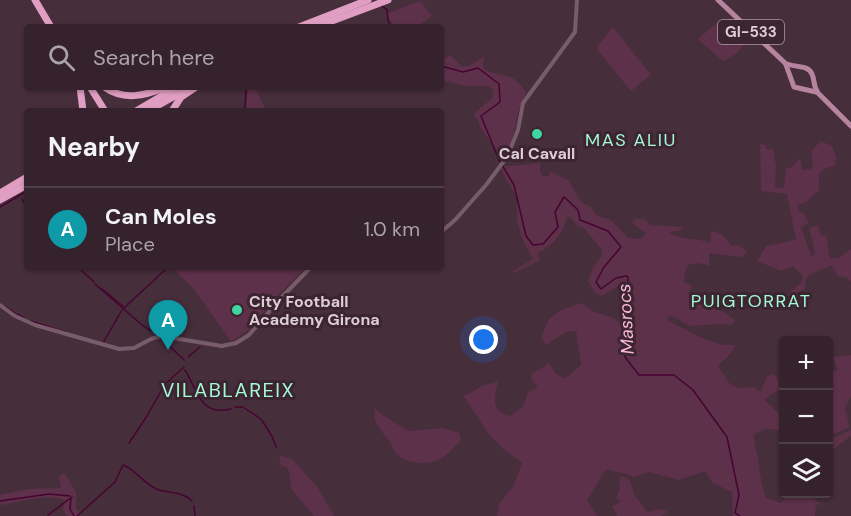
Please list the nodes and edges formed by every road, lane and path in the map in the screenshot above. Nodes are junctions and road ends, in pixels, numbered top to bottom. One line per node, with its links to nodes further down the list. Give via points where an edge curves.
1 (37, 0): 6 (highway)
2 (368, 0): 7 (highway)
3 (388, 0): 8 (highway)
4 (577, 0): 32 (street, via 575,32 523,103 516,135 502,165)
5 (718, 0): 9 (main road, GI-533)
6 (51, 24)
7 (307, 24)
8 (324, 24)
9 (785, 63): 10 (main road, GI-533); 11 (main road, GI-533)
10 (797, 68): 11 (main road); 12 (main road, GI-533, via 809,70)
11 (791, 74): 13 (main road, GI-533, via 794,87)
12 (812, 82): 13 (main road); 21 (main road, GI-533)
13 (806, 89): 21 (main road, GI-533)
14 (80, 90): 22 (highway)
15 (91, 90): 23 (highway)
16 (110, 90): 17 (highway, via 132,96)
17 (155, 90)
18 (172, 90): 24 (highway)
19 (186, 90): 25 (highway)
20 (192, 90): 26 (highway)
21 (818, 93): 27 (main road, GI-533)
22 (83, 108)
23 (102, 108)
24 (141, 108)
25 (153, 108)
26 (174, 108)
27 (851, 126)
28 (24, 179): 30 (highway)
29 (24, 187): 31 (highway)
30 (0, 193)
31 (0, 200)
32 (444, 229)
33 (308, 270): 34 (street, via 253,332 222,346 161,336 123,350 25,321)
34 (0, 305)

